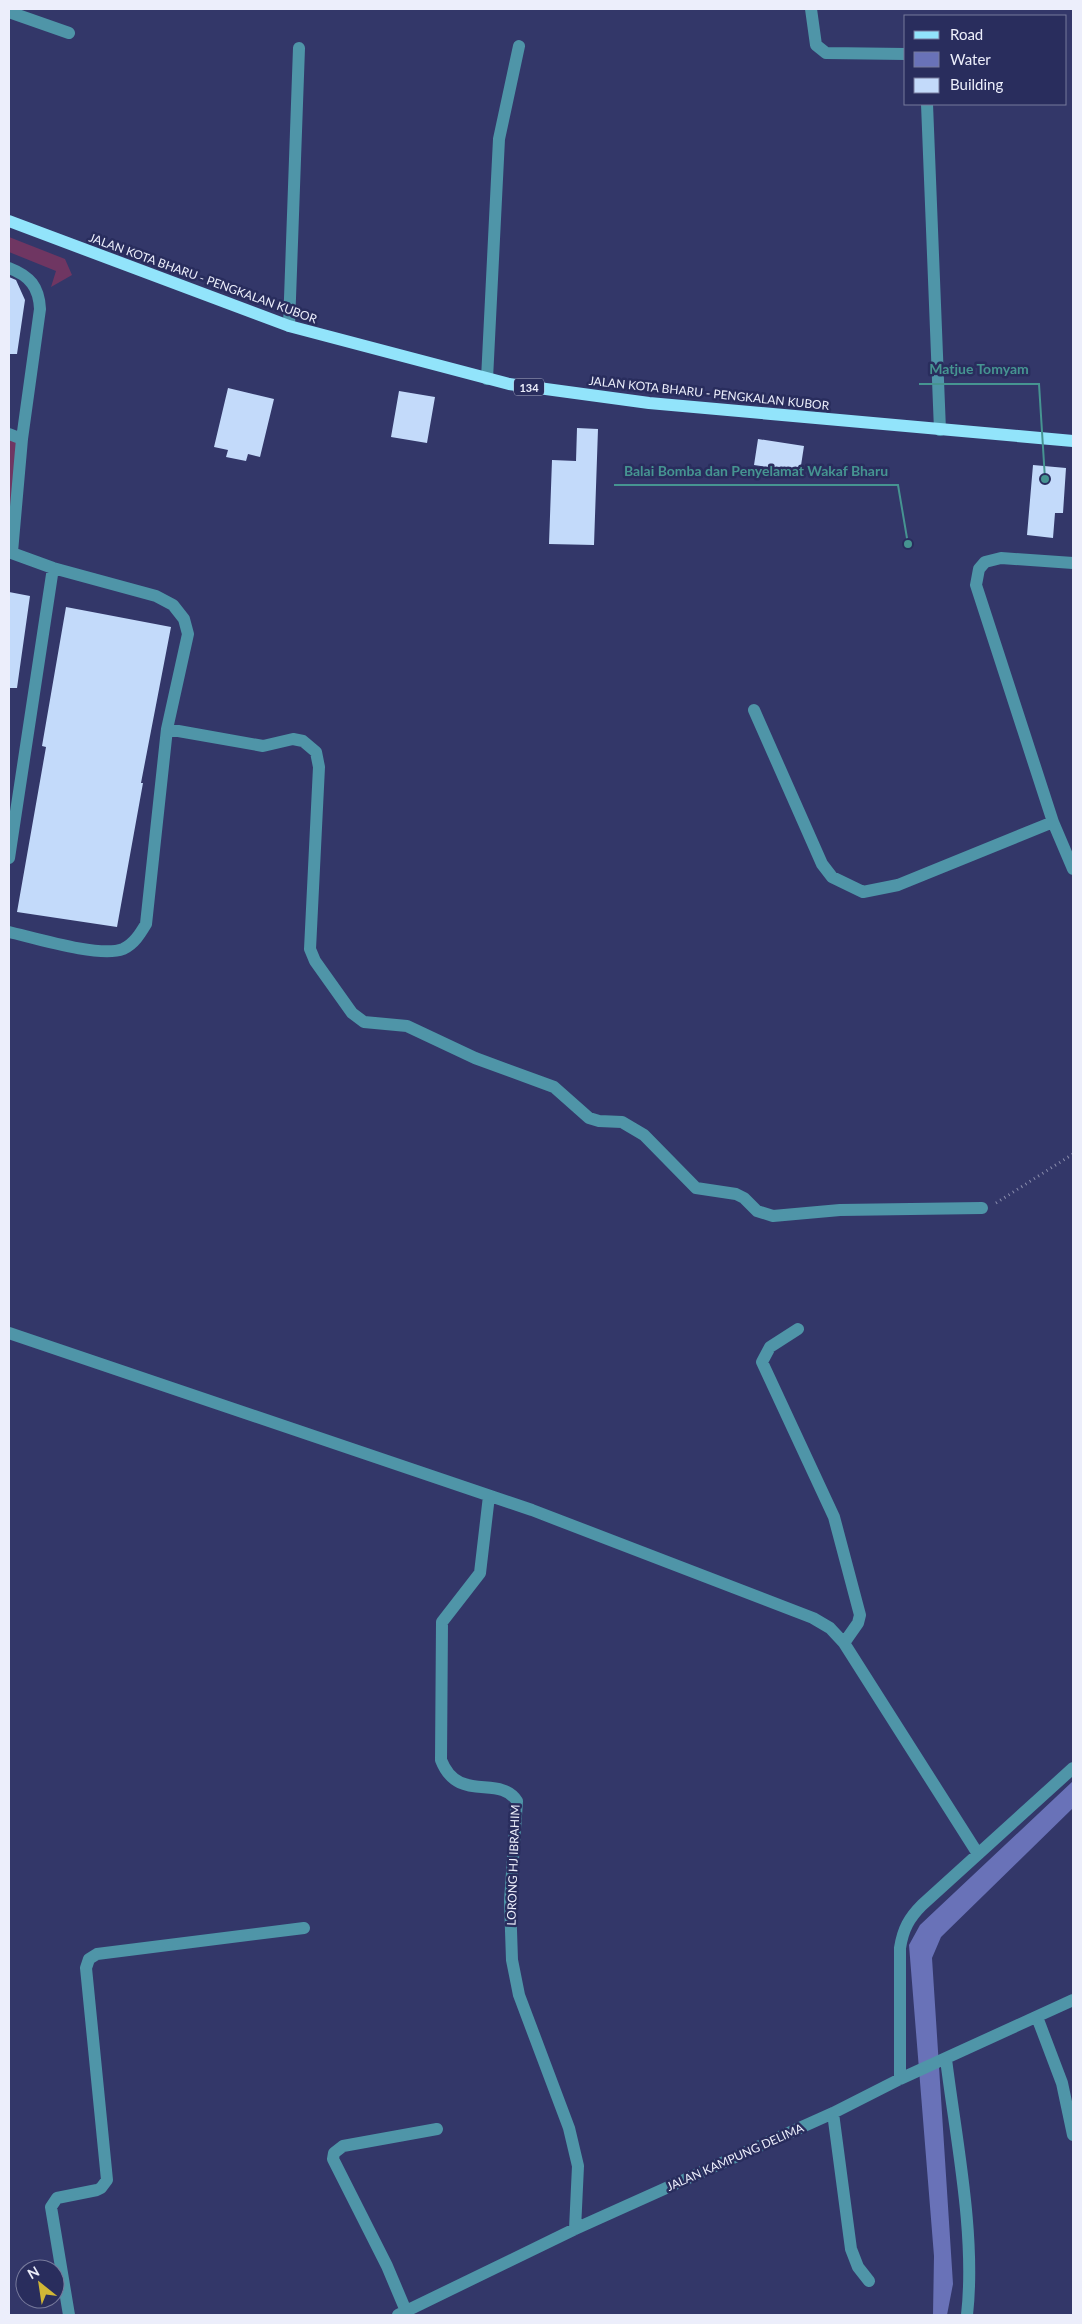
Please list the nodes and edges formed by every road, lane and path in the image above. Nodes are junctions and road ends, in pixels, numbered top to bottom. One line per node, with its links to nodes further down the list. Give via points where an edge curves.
1 (811, 9): 6 (street, via 816,45 826,53)
2 (9, 12): 3 (street)
3 (69, 33)
4 (519, 46): 11 (street, via 499,139)
5 (299, 48): 10 (street)
6 (904, 54)
7 (927, 105): 12 (street)
8 (9, 221): 10 (main road, JALAN KOTA BHARU - PENGKALAN KUBOR / 134)
9 (9, 268): 14 (street, via 32,281 39,294 40,310)
10 (289, 326): 11 (main road, JALAN KOTA BHARU - PENGKALAN KUBOR / 134)
11 (486, 379): 12 (main road, JALAN KOTA BHARU - PENGKALAN KUBOR / 134, via 649,403)
12 (940, 430): 15 (main road, JALAN KOTA BHARU - PENGKALAN KUBOR / 134)
13 (9, 434): 14 (street)
14 (22, 439): 16 (street)
15 (1073, 441)
16 (10, 552): 18 (street)
17 (1073, 563): 21 (street, via 1000,558 985,562 976,576 977,594)
18 (53, 568): 20 (street, via 156,596 173,605 184,619 188,634); 22 (street)
19 (754, 710): 21 (street, via 822,864 832,877 855,890 862,892 898,885)
20 (167, 728): 24 (street, via 146,924 136,940 123,949 101,952); 26 (street, via 263,746 293,739 308,743 316,752 320,767 310,949 314,961 359,1020 406,1026 474,1058 557,1089 594,1120 618,1121 641,1133 696,1188 736,1194 762,1214)
21 (1053, 822): 23 (street)
22 (9, 858)
23 (1073, 869)
24 (9, 932)
25 (1073, 1154): 26 (path, via 994,1204)
26 (982, 1208)
27 (798, 1329): 30 (street, via 770,1348 762,1362 834,1517 860,1615)
28 (9, 1332): 29 (street)
29 (489, 1496): 30 (street, via 813,1618 830,1628); 41 (street, LORONG HJ IBRAHIM, via 480,1573 442,1622 441,1760 452,1778 462,1784 506,1791 517,1801 510,1901 512,1960 519,1995 569,2128 578,2166)
30 (844, 1643): 32 (street)
31 (1073, 1768): 32 (street)
32 (978, 1854): 37 (street, via 922,1905 903,1931 900,1948)
33 (304, 1928): 44 (street, via 98,1954 89,1959 86,1968 107,2180 97,2190 57,2198 51,2207)
34 (1073, 2000): 35 (street, JALAN KAMPUNG DELIMA)
35 (1037, 2017): 36 (street, JALAN KAMPUNG DELIMA); 40 (street, via 1062,2084)
36 (946, 2060): 37 (street, JALAN KAMPUNG DELIMA); 45 (street, via 964,2203 970,2283)
37 (902, 2078): 38 (street, JALAN KAMPUNG DELIMA)
38 (833, 2114): 41 (street, JALAN KAMPUNG DELIMA); 42 (street, via 852,2249 858,2267)
39 (438, 2129): 43 (street, via 343,2146 334,2153 333,2159 387,2266)
40 (1073, 2135)
41 (575, 2229): 43 (street, JALAN KAMPUNG DELIMA)
42 (869, 2281)
43 (402, 2313)
44 (69, 2315)
45 (967, 2315)

